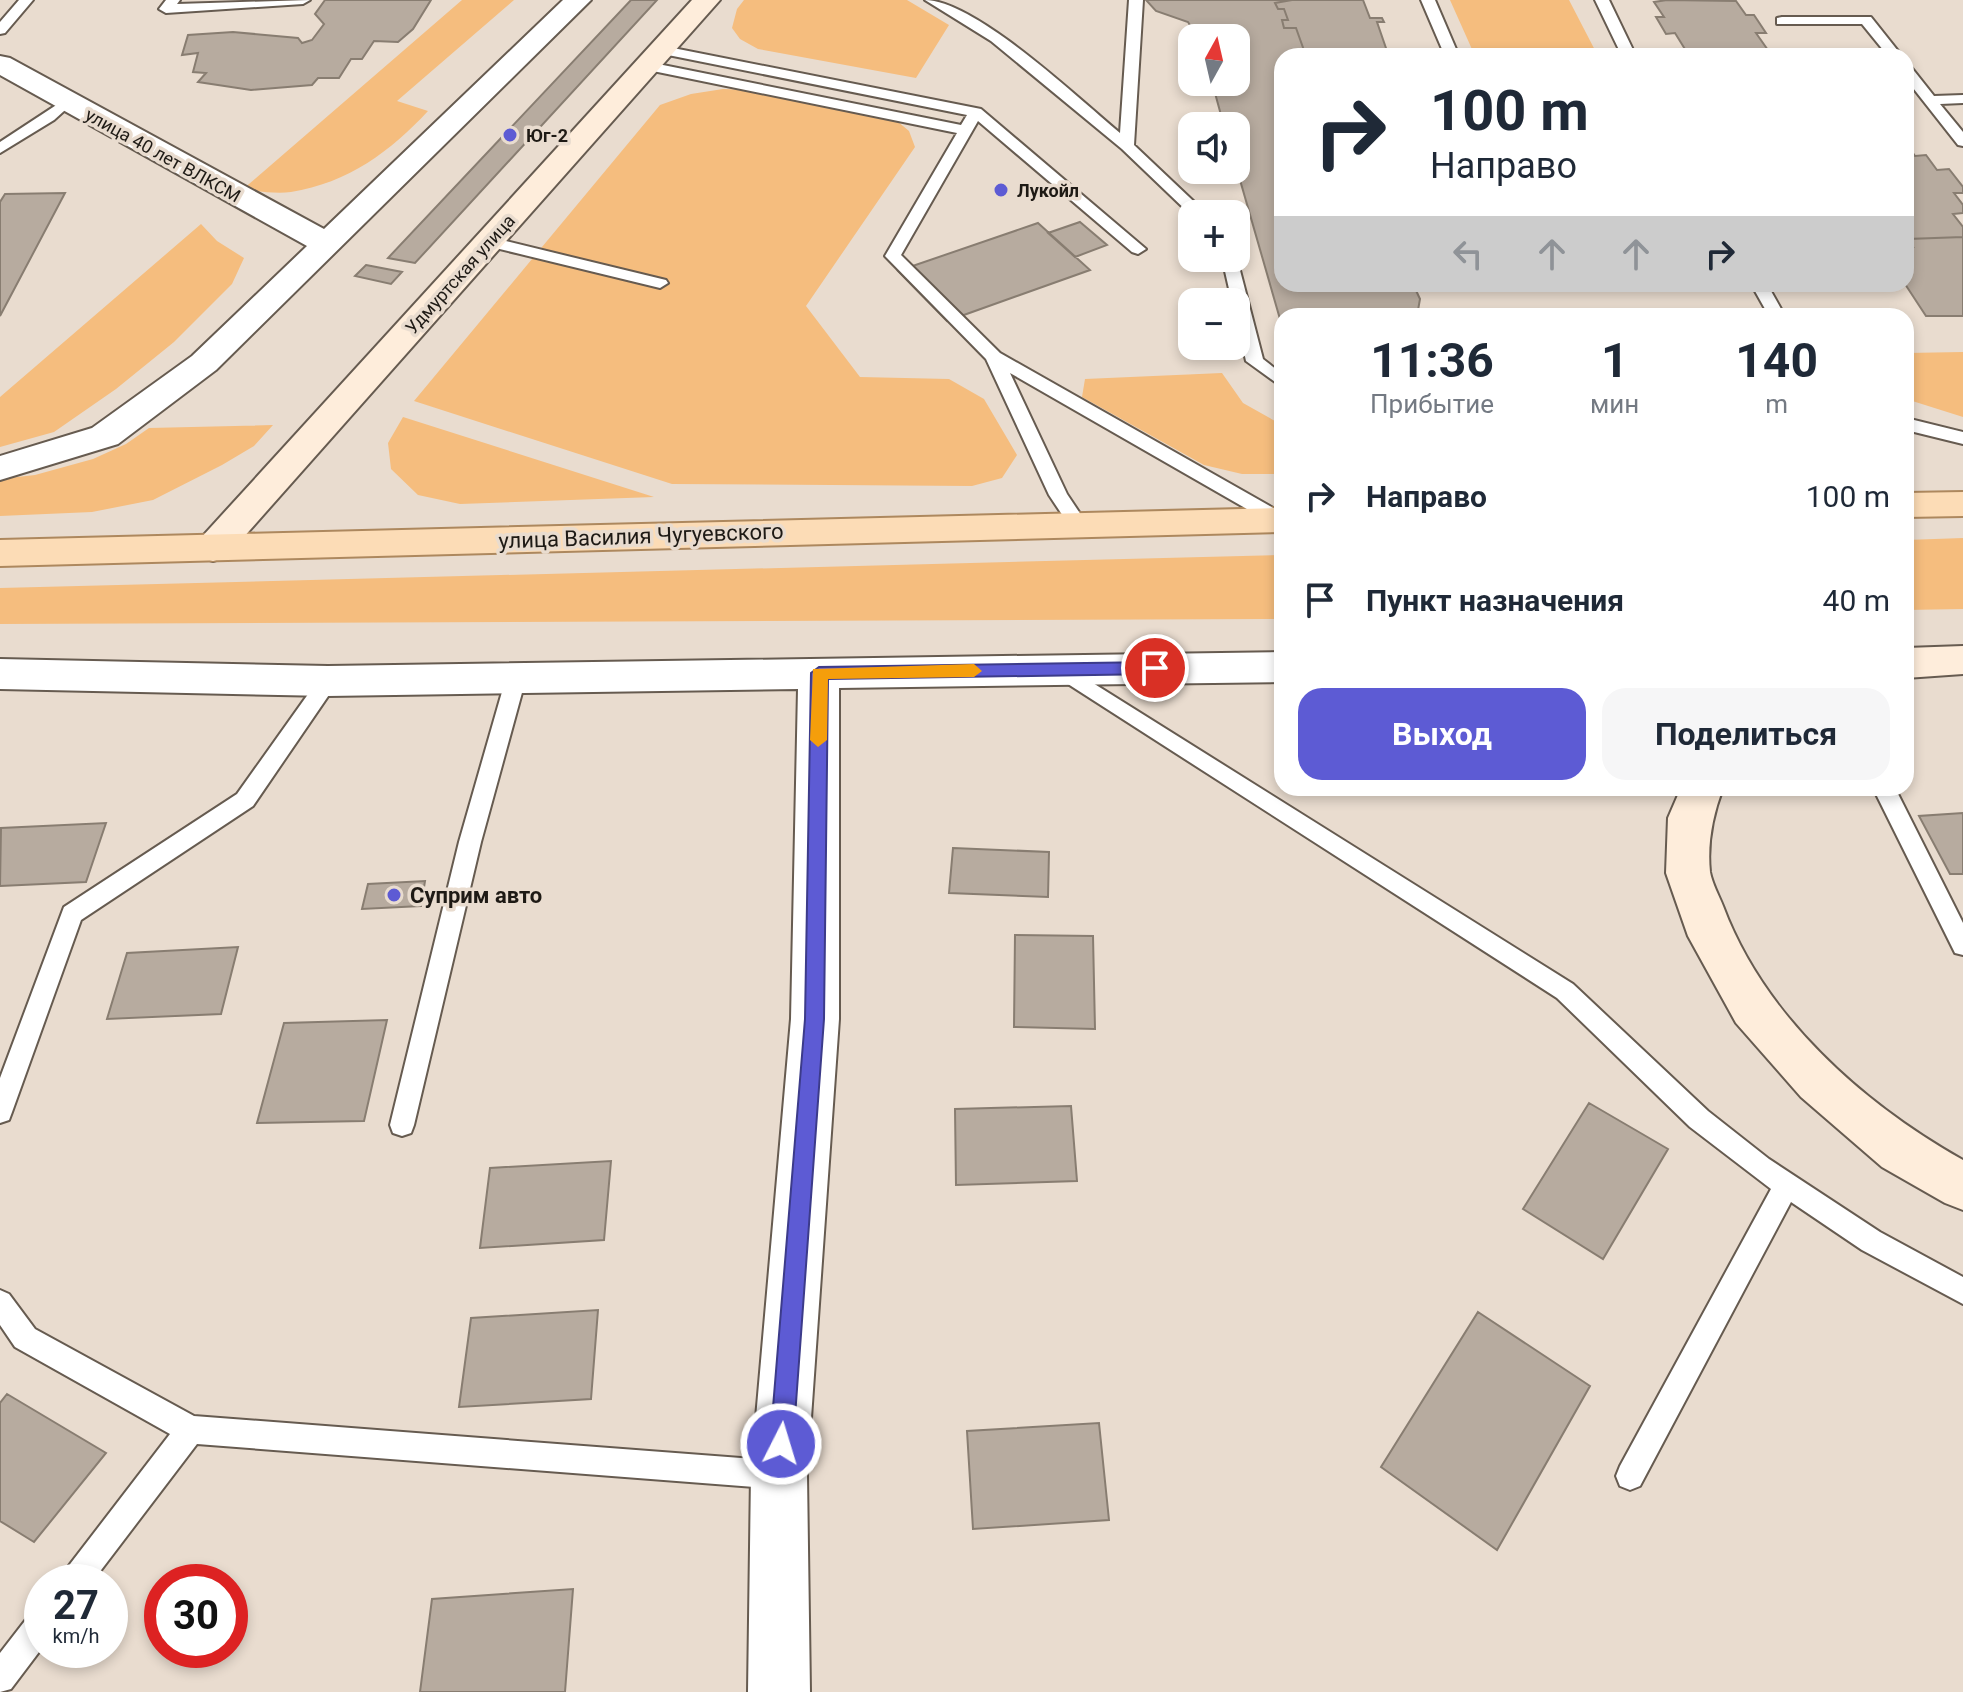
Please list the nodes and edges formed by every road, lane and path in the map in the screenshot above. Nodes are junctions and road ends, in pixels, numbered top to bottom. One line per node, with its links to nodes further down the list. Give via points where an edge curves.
1 (26, 0): 11 (lane)
2 (173, 0): 3 (lane, via 166,9)
3 (303, 0)
4 (578, 0): 28 (street)
5 (707, 0): 15 (main road, Удмуртская улица)
6 (932, 0): 24 (lane, via 996,38)
7 (1136, 0): 24 (lane)
8 (1428, 0): 12 (lane)
9 (1602, 0): 13 (lane)
10 (1782, 21): 14 (lane, via 1866,20)
11 (0, 30)
12 (1449, 48)
13 (1625, 48)
14 (1889, 48)
15 (656, 58): 21 (lane); 22 (lane); 27 (main road, Удмуртская улица)
16 (0, 64): 20 (street, улица 40 лет ВЛКСМ)
17 (1914, 80): 19 (lane)
18 (1963, 99): 19 (lane)
19 (1930, 100): 23 (lane)
20 (67, 102): 25 (lane); 28 (street, улица 40 лет ВЛКСМ)
21 (976, 112): 22 (lane); 29 (lane)
22 (965, 130): 32 (lane, via 893,256)
23 (1963, 142)
24 (1127, 146): 26 (lane)
25 (0, 149)
26 (1184, 200)
27 (489, 242): 31 (lane); 42 (main road, Удмуртская улица)
28 (327, 244): 36 (street, via 204,363 105,436)
29 (1138, 249)
30 (1233, 272): 33 (lane, via 1255,361)
31 (660, 283)
32 (994, 357): 39 (lane); 41 (lane, via 1058,495)
33 (1274, 376)
34 (1914, 426): 35 (lane)
35 (1963, 438)
36 (0, 468)
37 (1963, 504): 38 (main road)
38 (1914, 505)
39 (1274, 516)
40 (1274, 520): 41 (main road, улица Василия Чугуевского)
41 (1078, 524): 42 (main road, улица Василия Чугуевского)
42 (213, 548): 43 (main road, улица Василия Чугуевского)
43 (0, 553)
44 (1963, 660): 45 (main road)
45 (1914, 663)
46 (1274, 667): 47 (street)
47 (1059, 669): 48 (street); 57 (lane, via 1565,991 1699,1119)
48 (819, 673): 50 (street); 62 (street, via 815,1019)
49 (0, 674): 51 (street)
50 (516, 678): 51 (street); 56 (lane, via 470,842)
51 (328, 681): 55 (lane, via 245,800 72,914)
52 (1699, 796): 58 (main road, via 1690,818 1688,873 1711,936 1753,1009 1818,1082 1900,1151)
53 (1888, 796): 54 (lane)
54 (1963, 946)
55 (0, 1112)
56 (402, 1125)
57 (1787, 1185): 59 (lane, via 1871,1241); 63 (lane)
58 (1963, 1187)
59 (1963, 1291)
60 (0, 1303): 61 (lane, via 25,1338)
61 (191, 1430): 62 (lane); 64 (lane)
62 (779, 1475): 67 (street)
63 (1630, 1476)
64 (88, 1564)
65 (24, 1647): 66 (lane)
66 (0, 1678)
67 (779, 1692)

